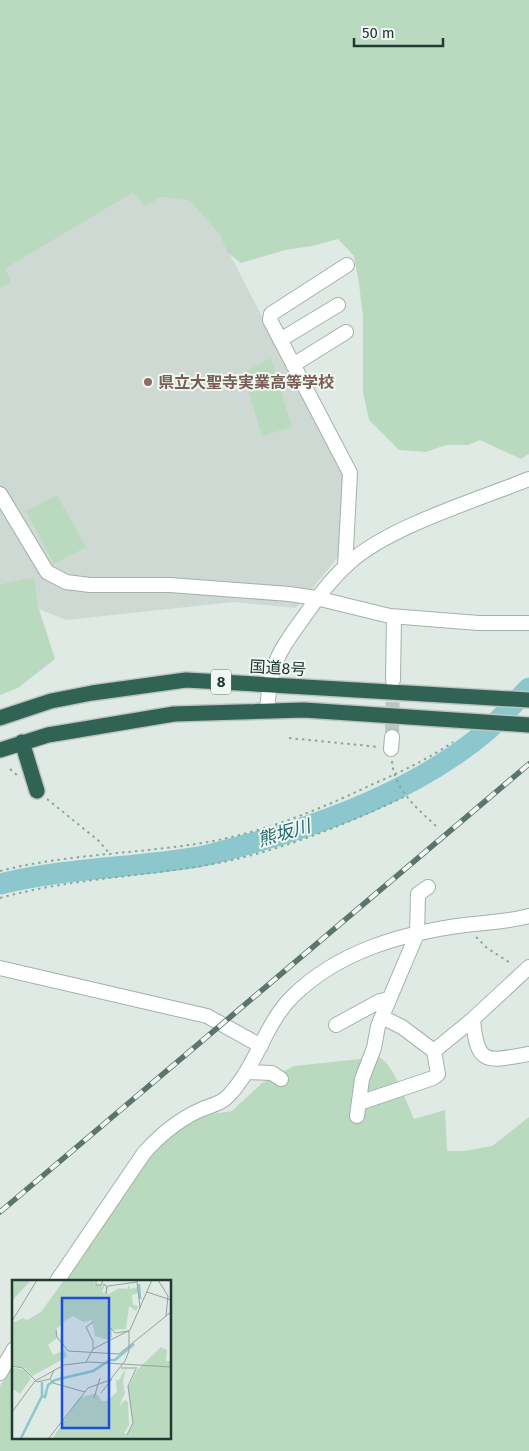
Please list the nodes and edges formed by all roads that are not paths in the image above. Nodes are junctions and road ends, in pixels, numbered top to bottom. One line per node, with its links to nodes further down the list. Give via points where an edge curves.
1 (347, 265): 4 (street, via 271,314 270,320)
2 (338, 305): 4 (street)
3 (346, 332): 5 (street)
4 (280, 340): 5 (street)
5 (293, 365): 8 (street, via 350,473)
6 (529, 479): 8 (street, via 408,528)
7 (0, 494): 9 (street, via 47,572 66,582 170,585)
8 (345, 566): 9 (street)
9 (316, 598): 10 (street); 13 (street, via 274,662)
10 (394, 617): 11 (street); 12 (street)
11 (529, 623)
12 (393, 680)
13 (269, 684): 14 (highway, 国道8号 / 8); 15 (street); 16 (highway, 国道8号 / 8, via 186,680 135,686 51,701)
14 (529, 700)
15 (267, 710): 17 (highway, 8); 18 (highway, 8, via 174,714)
16 (0, 718)
17 (529, 725)
18 (22, 742): 19 (highway, 8); 20 (highway)
19 (0, 750)
20 (37, 791)
21 (428, 887): 23 (street, via 418,894)
22 (529, 916): 23 (street)
23 (417, 934): 26 (street); 30 (street, via 350,954 324,969 292,996)
24 (0, 968): 30 (street, via 207,1016)
25 (527, 969): 28 (street)
26 (389, 999): 27 (street); 29 (street)
27 (382, 1018): 31 (street, via 402,1027); 31 (street, via 362,1079 358,1110 433,1078 438,1074)
28 (473, 1019): 31 (street); 32 (street, via 475,1044 480,1054 489,1059)
29 (336, 1024)
30 (261, 1046): 33 (street)
31 (434, 1051)
32 (529, 1054)
33 (247, 1072): 34 (street, via 272,1073); 35 (street, via 229,1096 175,1124 158,1137)
34 (281, 1079)
35 (59, 1280)
36 (12, 1352): 37 (street)
37 (0, 1373)

